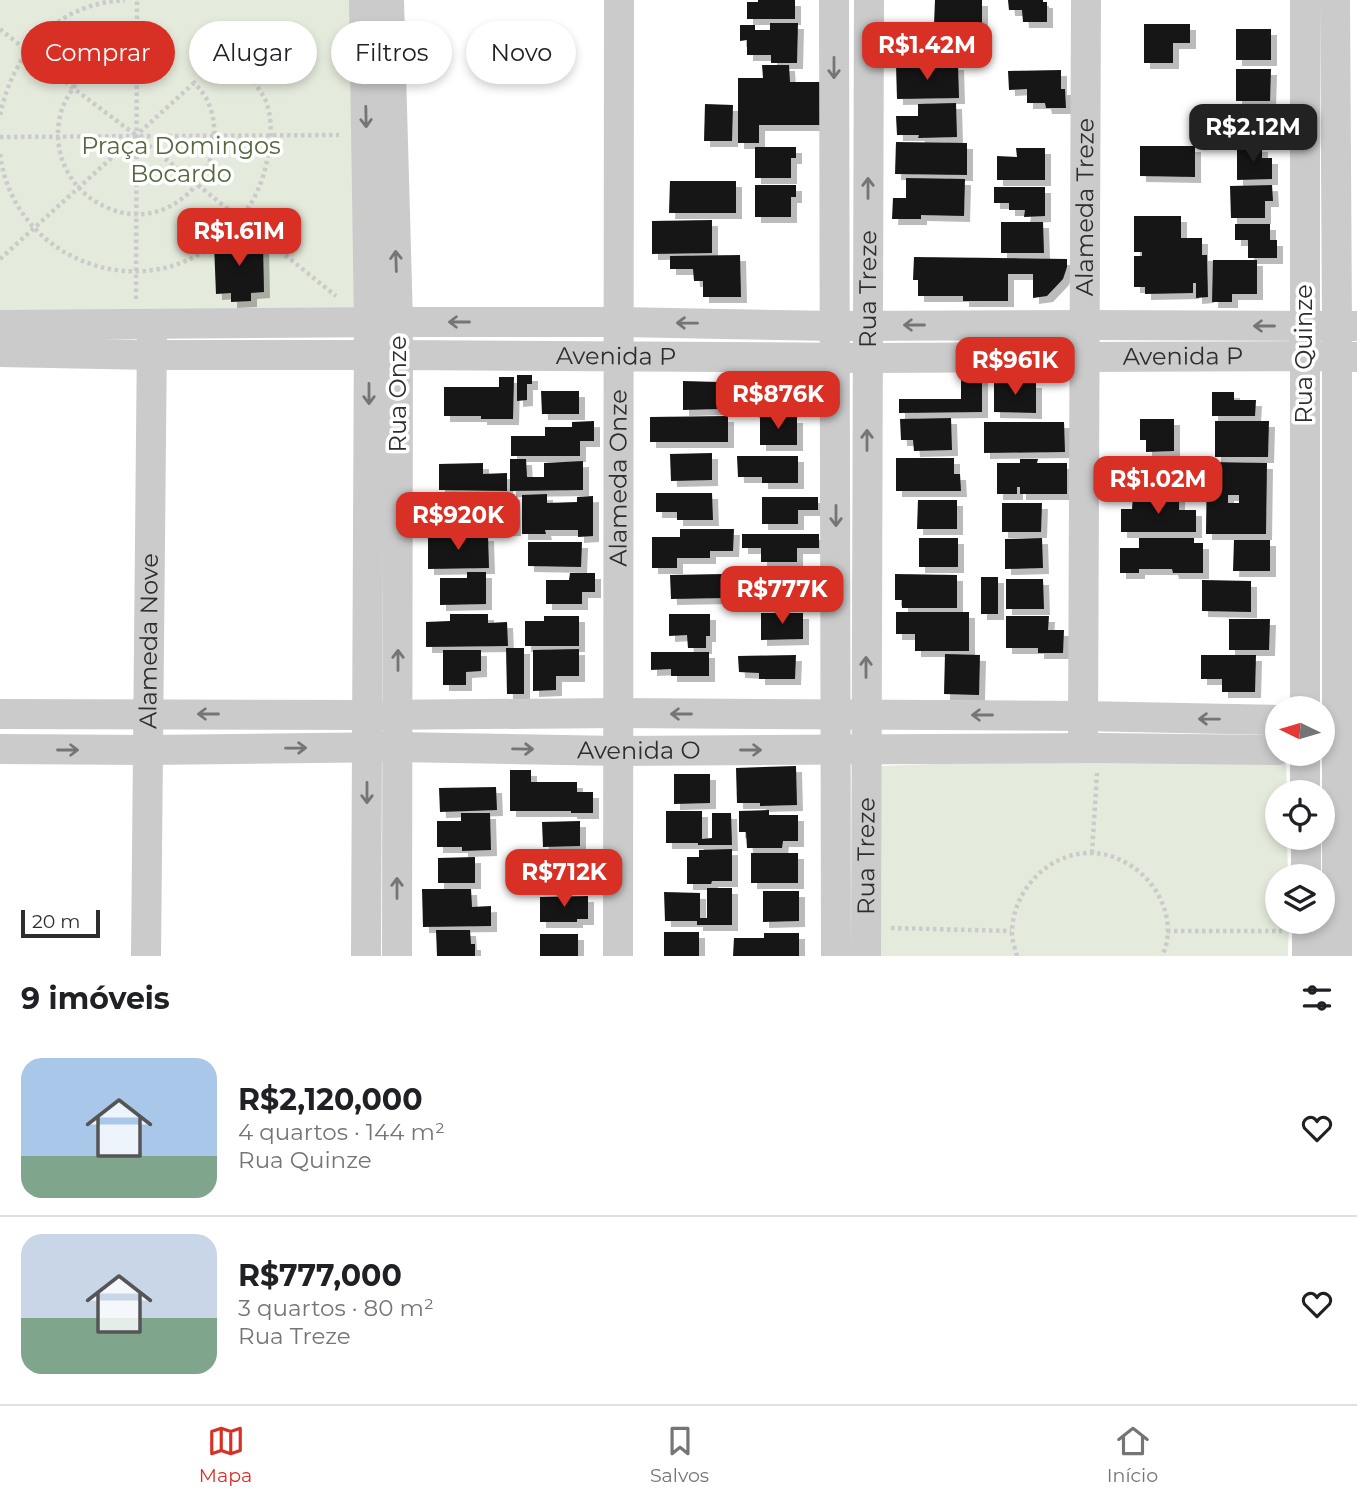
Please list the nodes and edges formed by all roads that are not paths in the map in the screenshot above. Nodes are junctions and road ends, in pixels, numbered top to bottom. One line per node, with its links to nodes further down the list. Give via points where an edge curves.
1 (364, 0): 9 (street, Rua Onze, one-way to 9, via 366,135)
2 (389, 0): 9 (street, Rua Onze, one-way to 2)
3 (619, 0): 10 (street, Alameda Onze)
4 (834, 0): 15 (street, Rua Treze, one-way to 15)
5 (869, 0): 13 (street, Rua Treze, one-way to 5)
6 (1086, 0): 14 (street, Alameda Treze)
7 (1305, 0): 16 (street, Rua Quinze)
8 (1335, 0): 17 (street, Rua Quinze)
9 (384, 322): 10 (street, Avenida P, one-way to 9); 12 (street, Avenida P); 20 (street, Rua Onze)
10 (619, 323): 15 (street, Avenida P, one-way to 10); 21 (street, Alameda Onze)
11 (0, 325): 12 (street, Avenida P)
12 (144, 325): 19 (street, Alameda Nove)
13 (867, 325): 14 (street, Avenida P, one-way to 13); 15 (street, Avenida P); 26 (street, Rua Treze)
14 (1085, 325): 16 (street, Avenida P, one-way to 14); 23 (street, Alameda Treze)
15 (835, 326): 25 (street, Rua Treze)
16 (1304, 326): 17 (street, Avenida P); 22 (street, Rua Quinze)
17 (1347, 326): 24 (street, Rua Quinze)
18 (0, 352): 19 (street, Avenida P)
19 (152, 355): 20 (street, Avenida P); 30 (street, Alameda Nove)
20 (384, 355): 21 (street, Avenida P); 31 (street, Rua Onze, one-way to 31); 32 (street, Rua Onze, one-way to 20)
21 (619, 356): 25 (street, Avenida P); 28 (street, Alameda Onze)
22 (1304, 356): 23 (street, Avenida P); 24 (street, Avenida P); 27 (street, Rua Quinze)
23 (1084, 357): 26 (street, Avenida P); 35 (street, Alameda Treze)
24 (1347, 357): 37 (street, Rua Quinze)
25 (835, 358): 26 (street, Avenida P); 33 (street, Rua Treze, one-way to 33)
26 (867, 358): 34 (street, Rua Treze, one-way to 26)
27 (1305, 696)
28 (618, 713): 32 (street, Avenida O); 33 (street, Avenida O, one-way to 28); 46 (street, Alameda Onze)
29 (0, 714): 30 (street, Avenida O)
30 (148, 714): 31 (street, Avenida O, one-way to 30); 42 (street, Alameda Nove)
31 (367, 715): 32 (street, Avenida O); 38 (street, Rua Onze)
32 (397, 715): 39 (street, Rua Onze)
33 (836, 715): 34 (street, Avenida O); 43 (street, Rua Treze)
34 (866, 715): 35 (street, Avenida O, one-way to 34); 44 (street, Rua Treze)
35 (1083, 716): 36 (street, Avenida O, one-way to 35); 40 (street, Alameda Treze)
36 (1265, 720)
37 (1339, 721): 47 (street, Rua Quinze)
38 (367, 747): 39 (street, Avenida O); 42 (street, Avenida O, one-way to 38); 50 (street, Rua Onze, one-way to 50)
39 (397, 747): 46 (street, Avenida O, one-way to 46); 51 (street, Rua Onze, one-way to 39)
40 (1090, 748): 44 (street, Avenida O); 45 (street, Avenida O)
41 (0, 749): 42 (street, Avenida O, one-way to 42)
42 (148, 750): 49 (street, Alameda Nove)
43 (836, 750): 44 (street, Avenida O); 46 (street, Avenida O, one-way to 43); 53 (street, Rua Treze)
44 (867, 750): 48 (street, Rua Treze)
45 (1265, 750)
46 (618, 751): 52 (street, Alameda Onze)
47 (1339, 751): 54 (street, Rua Quinze)
48 (866, 942)
49 (146, 956)
50 (366, 956)
51 (397, 956)
52 (618, 956)
53 (836, 956)
54 (1337, 956)

